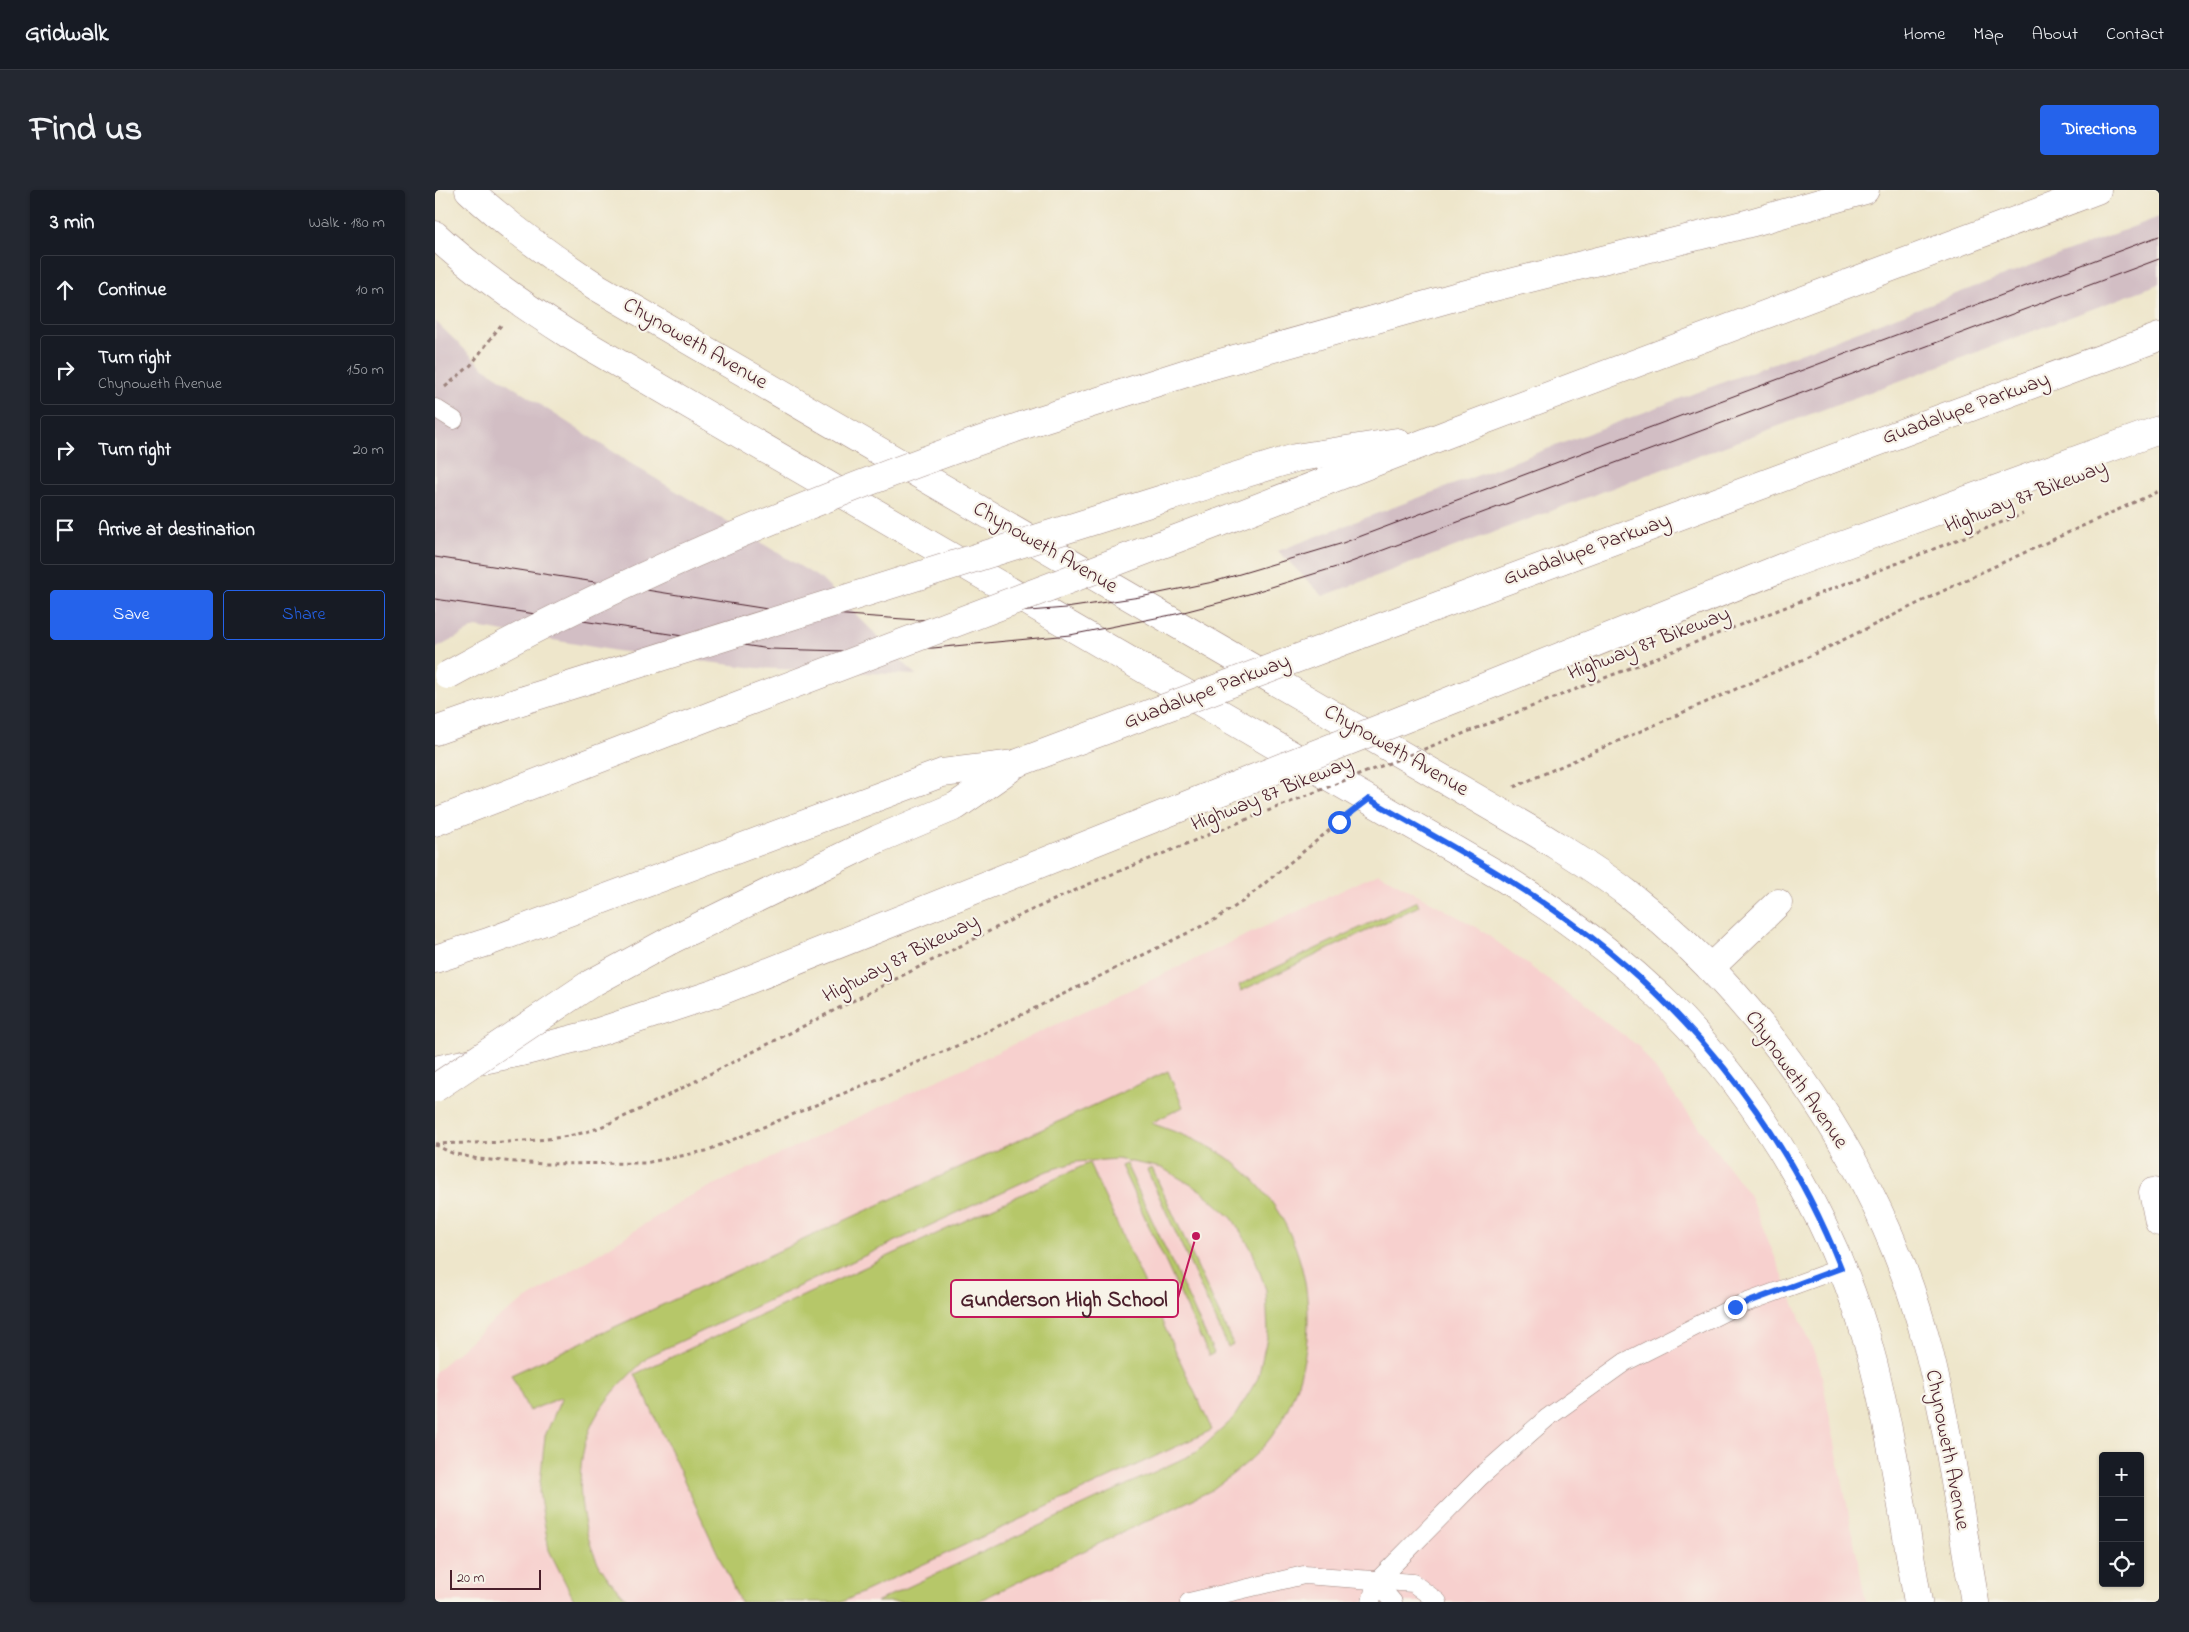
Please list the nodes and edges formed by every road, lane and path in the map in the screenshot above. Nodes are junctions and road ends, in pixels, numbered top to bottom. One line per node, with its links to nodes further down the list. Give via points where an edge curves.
1 (469, 190): 18 (main road, Chynoweth Avenue, via 546,254 597,287)
2 (1865, 190): 14 (main road, bridge, via 1750,223 1458,296 1199,369 1039,420 903,468 773,520 606,594)
3 (2097, 190): 11 (main road)
4 (435, 235): 17 (main road, via 515,300 590,347)
5 (501, 325): 7 (path, via 471,365)
6 (2159, 337): 16 (main road, Guadalupe Parkway, bridge)
7 (442, 390)
8 (435, 408): 9 (lane)
9 (454, 420)
10 (2159, 430): 23 (main road, bridge, via 1791,564 707,996 526,1052)
11 (1450, 433): 15 (main road, bridge, via 1295,458); 19 (main road, bridge)
12 (2159, 491): 18 (path, via 1804,659)
13 (2030, 511): 25 (path, Highway 87 Bikeway, bridge, via 1098,880 1023,914 604,1126 551,1138)
14 (442, 679)
15 (435, 731)
16 (1015, 764): 21 (main road, via 942,773); 24 (main road, bridge, via 956,806 785,882 590,984)
17 (1369, 799): 25 (path, via 1242,902 1216,919 966,1042 706,1150 645,1163 542,1164 479,1159 452,1153); 28 (main road, via 1554,910 1599,943 1670,1007 1725,1070 1777,1143 1806,1192)
18 (1481, 801): 22 (main road, Chynoweth Avenue, via 1577,858 1626,892)
19 (435, 822)
20 (1778, 903): 22 (main road)
21 (435, 959)
22 (1710, 968): 35 (main road, Chynoweth Avenue, via 1750,1011 1787,1060 1853,1162 1882,1221 1927,1346 1942,1411)
23 (435, 1070)
24 (435, 1088)
25 (435, 1144)
26 (2153, 1192): 27 (main road)
27 (2159, 1222)
28 (1841, 1268): 29 (lane, via 1735,1307 1625,1362 1547,1418 1494,1463); 34 (main road, via 1873,1361)
29 (1376, 1582): 30 (lane, via 1304,1575); 31 (lane); 32 (lane); 33 (lane, via 1413,1583)
30 (1189, 1602)
31 (1371, 1602)
32 (1393, 1602)
33 (1438, 1602)
34 (1918, 1602)
35 (1975, 1602)

